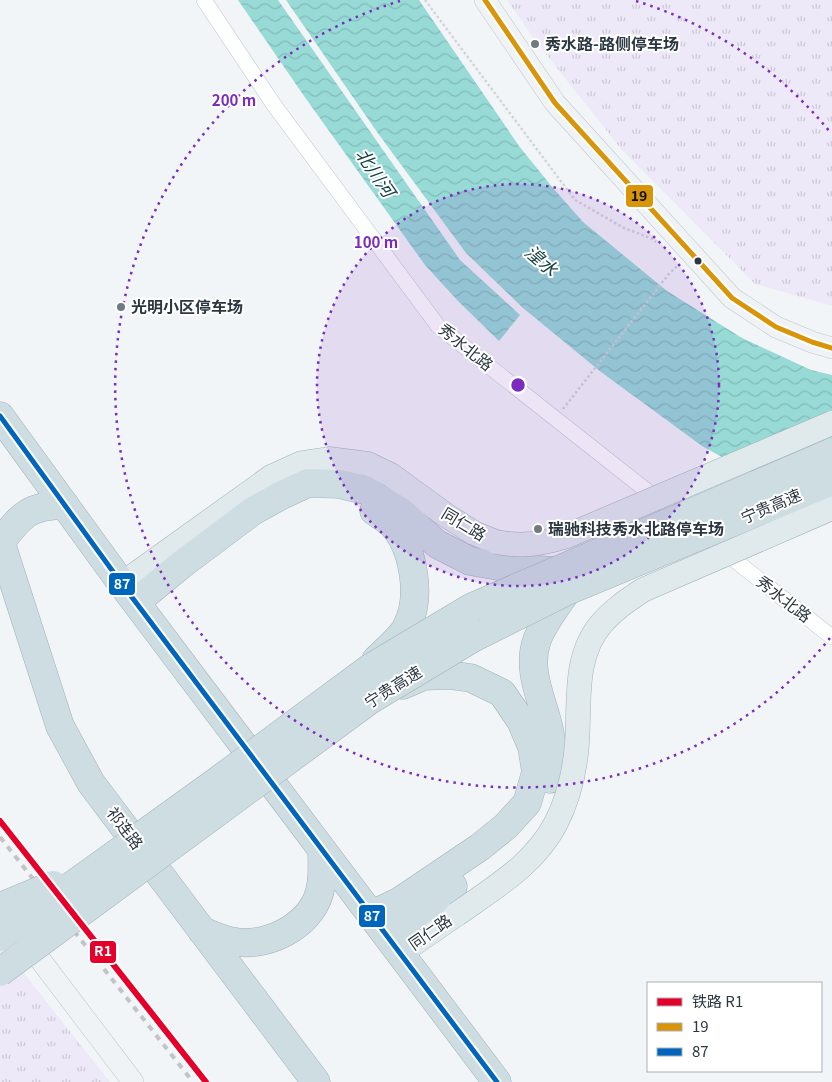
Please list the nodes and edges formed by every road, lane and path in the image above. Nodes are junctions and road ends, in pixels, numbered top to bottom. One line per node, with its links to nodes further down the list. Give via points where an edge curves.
1 (204, 0): 8 (street, 秀水北路, via 274,105 438,326)
2 (425, 0): 4 (path, via 575,200)
3 (485, 0): 6 (street, via 555,103 732,298 768,322)
4 (660, 245)
5 (668, 275): 8 (path)
6 (832, 348)
7 (0, 416): 12 (highway)
8 (556, 418): 18 (street, 秀水北路)
9 (832, 424): 17 (main road, 同仁路, bridge, via 567,536 542,544 517,546 474,533 391,475 368,464 329,459 302,463 271,476)
10 (832, 452): 16 (highway, 宁贵高速, bridge)
11 (832, 481): 16 (highway, 宁贵高速, bridge)
12 (65, 505): 15 (highway, via 46,505 31,511); 17 (highway)
13 (832, 508): 28 (main road, 同仁路, bridge, via 643,590 620,605 601,624 587,648 580,670 573,771 567,799 556,823 522,867 457,914)
14 (396, 517): 16 (highway, via 470,561); 17 (highway, via 337,496 310,497 291,502 193,572); 19 (highway, bridge, via 414,572 415,601 407,627)
15 (0, 541): 26 (highway, 祁连路, via 60,726 91,783)
16 (560, 581): 19 (highway, 宁贵高速, bridge, via 472,607); 20 (highway, 宁贵高速, bridge); 21 (highway, via 536,642)
17 (134, 600): 23 (highway)
18 (832, 637)
19 (370, 668): 22 (highway, 宁贵高速, bridge)
20 (370, 700): 21 (highway, bridge, via 424,676 449,675 471,678 502,693); 29 (highway, 宁贵高速, bridge)
21 (532, 716): 25 (highway, via 536,772 526,803 506,826 480,847 400,901); 28 (highway, via 550,730 552,757 549,782 541,806 510,841 414,916)
22 (213, 784): 24 (highway, bridge, via 57,883); 27 (highway, 宁贵高速, bridge)
23 (322, 850): 25 (highway); 26 (highway, via 321,887 313,906 300,923 280,936 258,943 235,942)
24 (0, 907): 30 (street)
25 (372, 915): 28 (highway)
26 (202, 931): 31 (highway, 祁连路)
27 (0, 937)
28 (396, 948): 32 (highway)
29 (0, 972)
30 (133, 1082)
31 (316, 1082)
32 (497, 1082)

